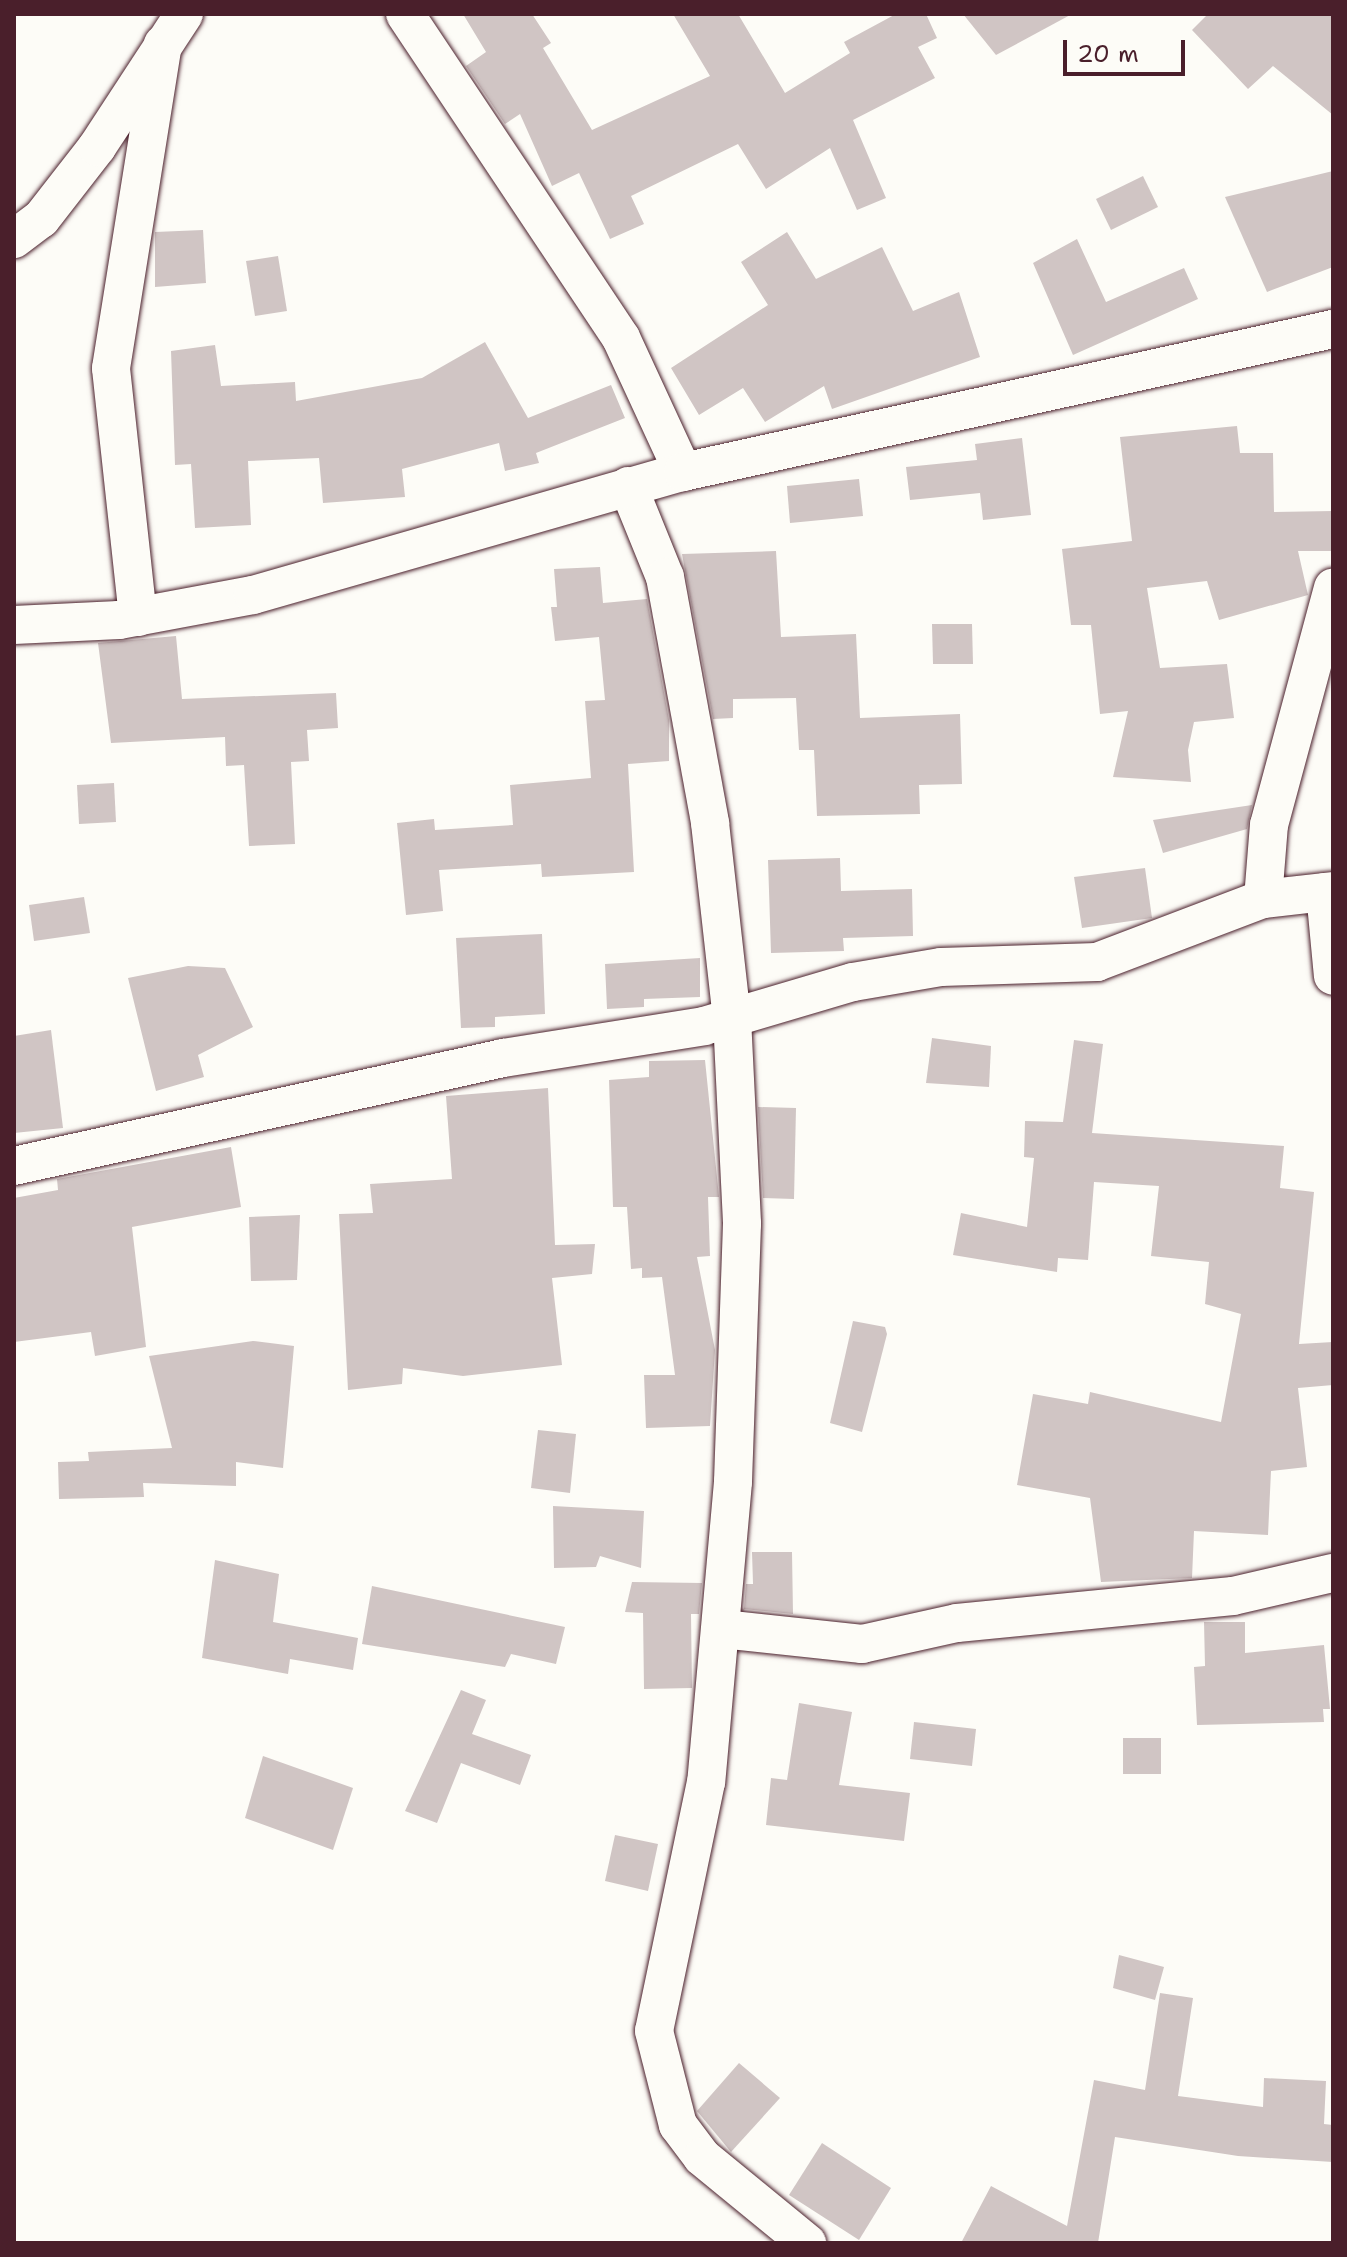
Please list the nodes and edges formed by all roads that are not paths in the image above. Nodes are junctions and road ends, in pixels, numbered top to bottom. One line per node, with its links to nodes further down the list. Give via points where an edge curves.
1 (405, 14): 5 (street, via 621,338)
2 (173, 29): 3 (street, via 88,159 41,219); 8 (street, via 111,368)
3 (14, 239)
4 (1333, 329): 5 (street)
5 (683, 472): 6 (street)
6 (628, 486): 8 (street, via 253,595); 13 (street, via 665,577 710,823)
7 (1333, 587): 11 (street, via 1269,825)
8 (138, 617): 9 (street)
9 (14, 625)
10 (1329, 892): 11 (street); 12 (street)
11 (1263, 899): 13 (street, via 1097,962 941,967 853,982)
12 (1333, 976)
13 (732, 1018): 14 (street, via 503,1058); 16 (street, via 742,1224)
14 (14, 1166)
15 (1333, 1573): 16 (street, via 1233,1596 957,1623 862,1644)
16 (722, 1629): 17 (street, via 706,1782 654,2031 678,2125 702,2157)
17 (807, 2243)

